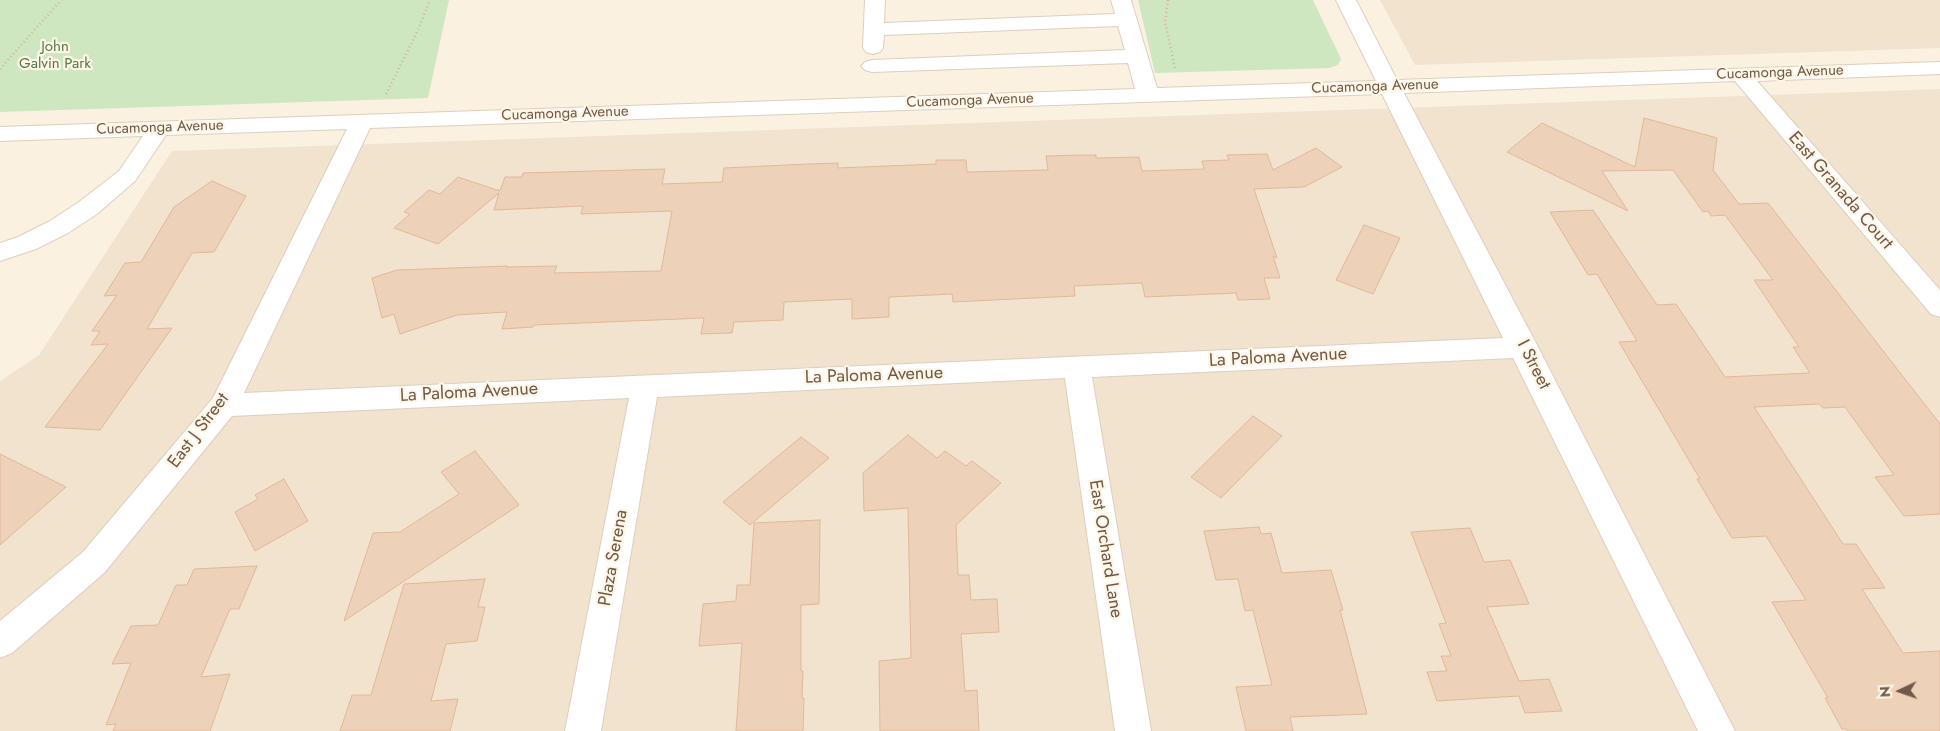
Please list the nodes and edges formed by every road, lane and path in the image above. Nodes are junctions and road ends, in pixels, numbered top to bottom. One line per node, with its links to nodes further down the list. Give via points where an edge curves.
1 (61, 0): 12 (path)
2 (430, 0): 17 (path)
3 (875, 0): 8 (street)
4 (1121, 0): 7 (street)
5 (1168, 0): 14 (path, via 1166,22)
6 (1346, 0): 15 (street, I Street)
7 (1127, 20): 8 (street); 9 (street)
8 (874, 29): 10 (street)
9 (1137, 56): 10 (street); 16 (street)
10 (872, 66): 18 (street)
11 (1940, 68): 13 (street, Cucamonga Avenue)
12 (0, 69)
13 (1741, 74): 15 (street, Cucamonga Avenue); 23 (street, East Granada Court)
14 (1177, 76)
15 (1390, 87): 16 (street, Cucamonga Avenue); 24 (street, I Street)
16 (1148, 95): 18 (street, Cucamonga Avenue)
17 (382, 101)
18 (871, 104): 19 (street, Cucamonga Avenue)
19 (362, 121): 20 (street, Cucamonga Avenue); 27 (street, East J Street)
20 (160, 128): 21 (street, Cucamonga Avenue); 22 (street, via 127,176 88,208 59,227)
21 (0, 134)
22 (0, 252)
23 (1940, 307)
24 (1524, 347): 25 (street, La Paloma Avenue); 31 (street, I Street)
25 (1077, 367): 26 (street, La Paloma Avenue); 30 (street, East Orchard Lane)
26 (645, 385): 27 (street, La Paloma Avenue); 29 (street, Plaza Serena)
27 (224, 405): 28 (street, East J Street, via 94,562)
28 (0, 642)
29 (583, 731)
30 (1133, 731)
31 (1717, 731)

